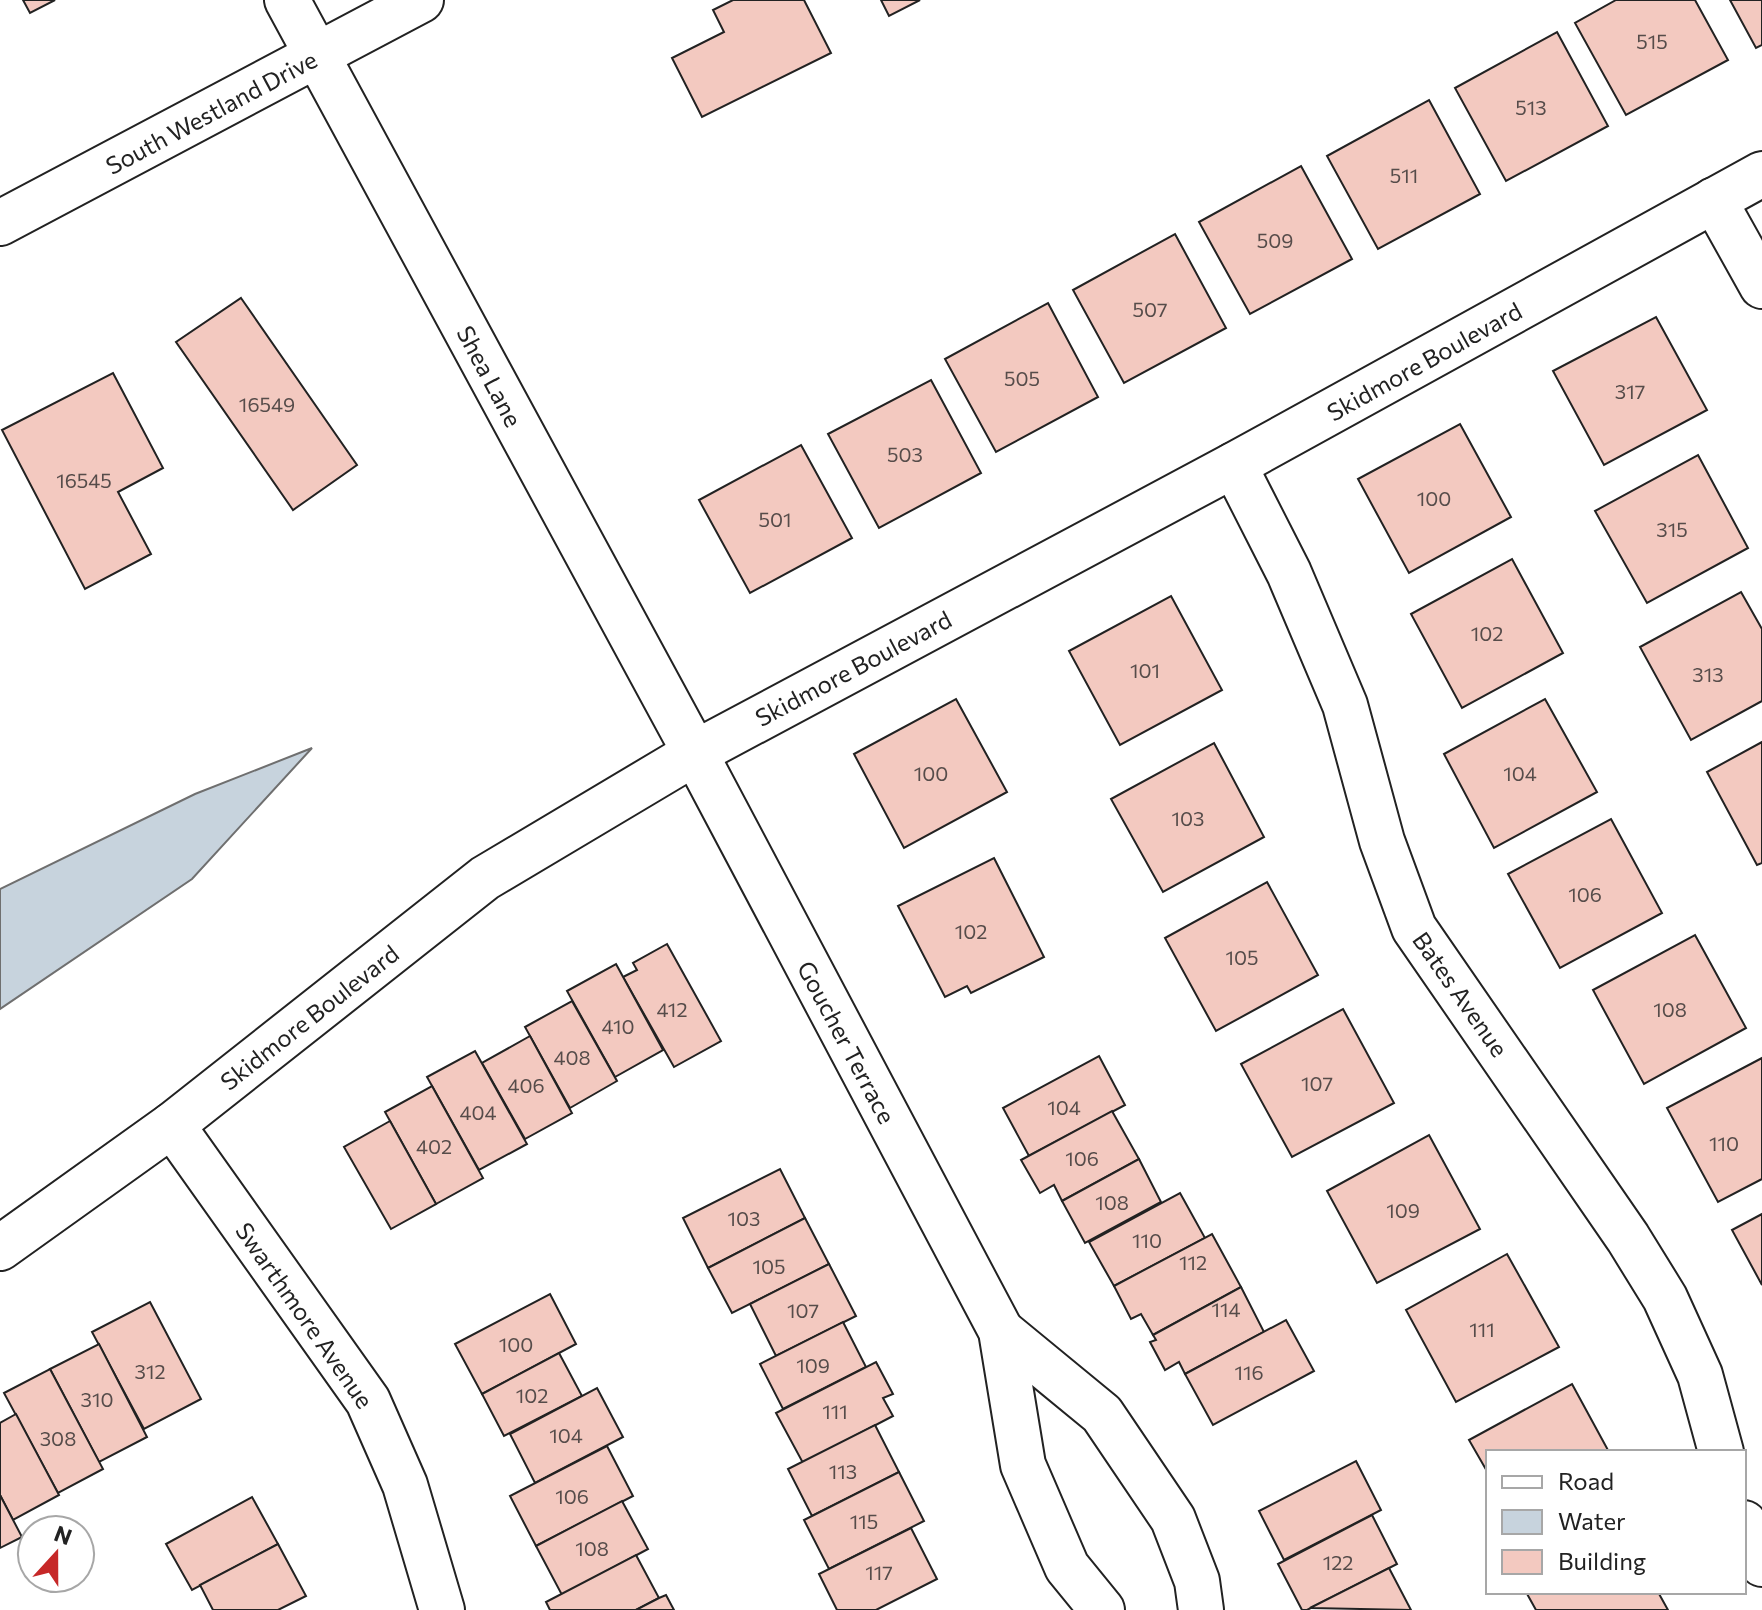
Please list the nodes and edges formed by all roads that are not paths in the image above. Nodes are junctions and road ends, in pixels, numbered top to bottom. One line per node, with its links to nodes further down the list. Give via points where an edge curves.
1 (287, 0): 3 (street, Shea Lane)
2 (421, 0): 3 (street, South Westland Drive)
3 (317, 56): 6 (street, South Westland Drive); 9 (street, Shea Lane)
4 (1762, 174): 5 (street, Skidmore Boulevard)
5 (1714, 200): 7 (street); 8 (street, Skidmore Boulevard)
6 (0, 223)
7 (1762, 286)
8 (1234, 465): 9 (street, Skidmore Boulevard); 13 (street, Bates Avenue, via 1289,573 1345,705 1382,841 1414,928 1665,1298 1700,1375)
9 (695, 753): 10 (street, Skidmore Boulevard, via 485,878); 12 (street, Goucher Terrace)
10 (172, 1125): 11 (street, Skidmore Boulevard); 16 (street, Swarthmore Avenue, via 368,1401 405,1485)
11 (0, 1248)
12 (1001, 1331): 17 (street, Goucher Terrace, via 1023,1465 1067,1567); 18 (street, Goucher Terrace, via 1102,1414 1173,1519 1197,1581)
13 (1720, 1450)
14 (1746, 1528): 15 (street)
15 (1762, 1564)
16 (442, 1610)
17 (1102, 1610)
18 (1201, 1610)

